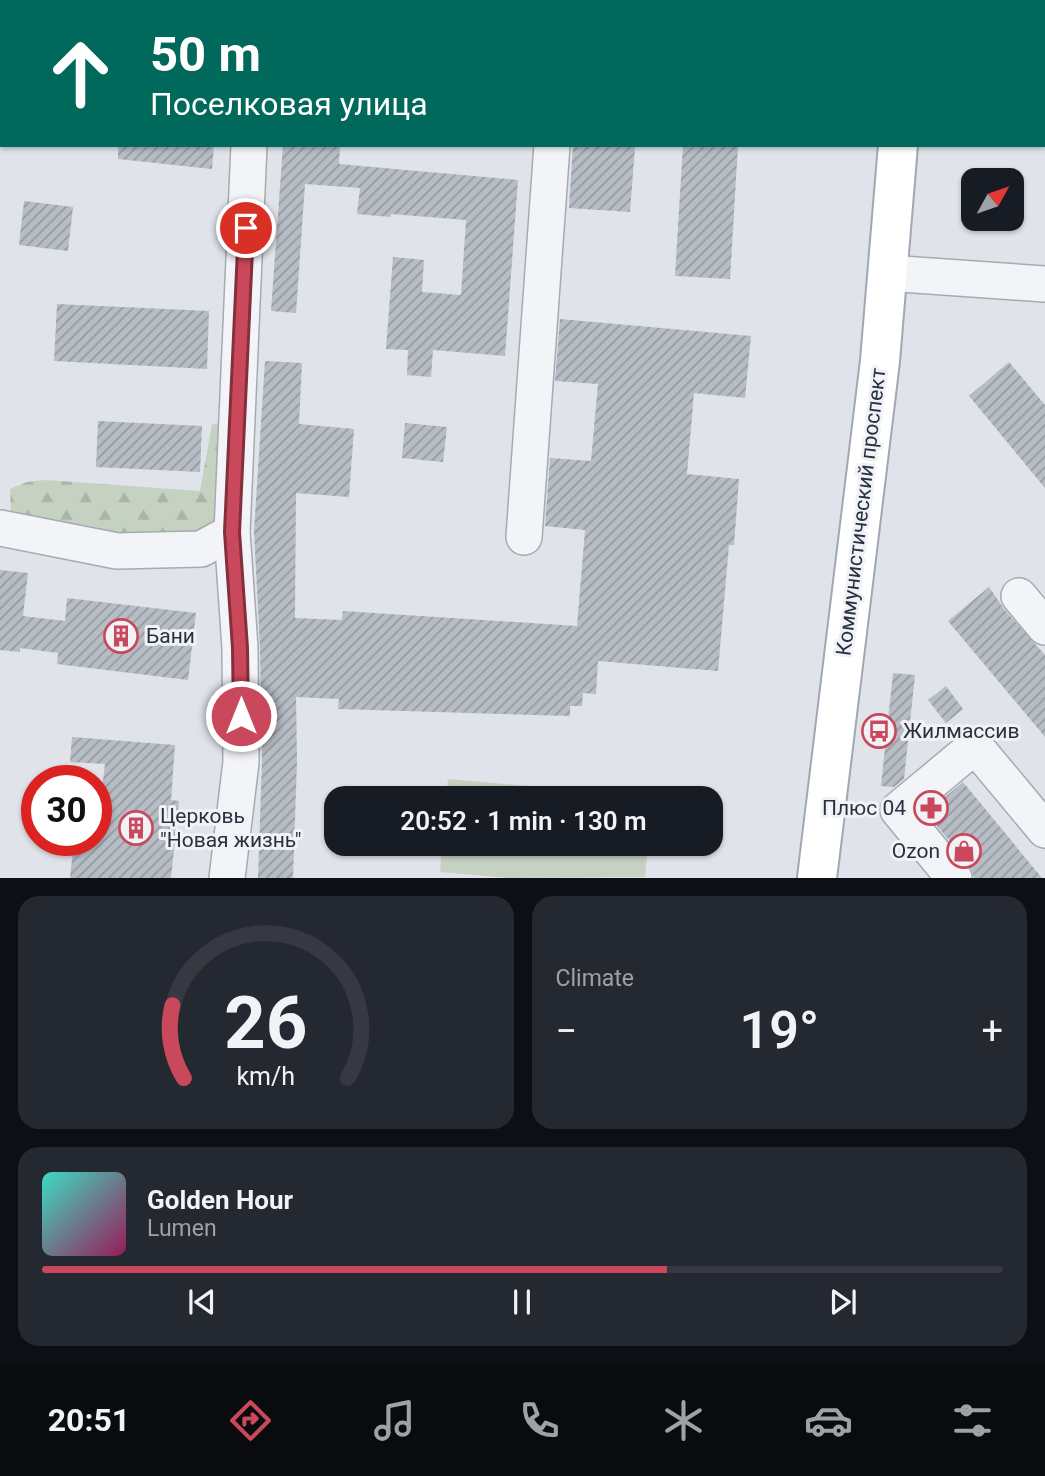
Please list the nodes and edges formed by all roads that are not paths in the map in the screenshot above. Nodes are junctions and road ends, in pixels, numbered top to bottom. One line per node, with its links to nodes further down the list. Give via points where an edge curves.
1 (249, 147): 7 (street)
2 (552, 147): 8 (street)
3 (898, 147): 4 (main road, Коммунистический проспект)
4 (887, 273): 5 (street); 13 (main road, Коммунистический проспект)
5 (1045, 284)
6 (0, 528): 7 (street, via 117,551 201,549)
7 (232, 532): 12 (street, via 241,762)
8 (524, 537)
9 (1019, 596): 10 (street)
10 (1045, 627)
11 (1045, 830): 14 (street, via 975,746 898,810)
12 (227, 877)
13 (817, 877)
14 (954, 877)

